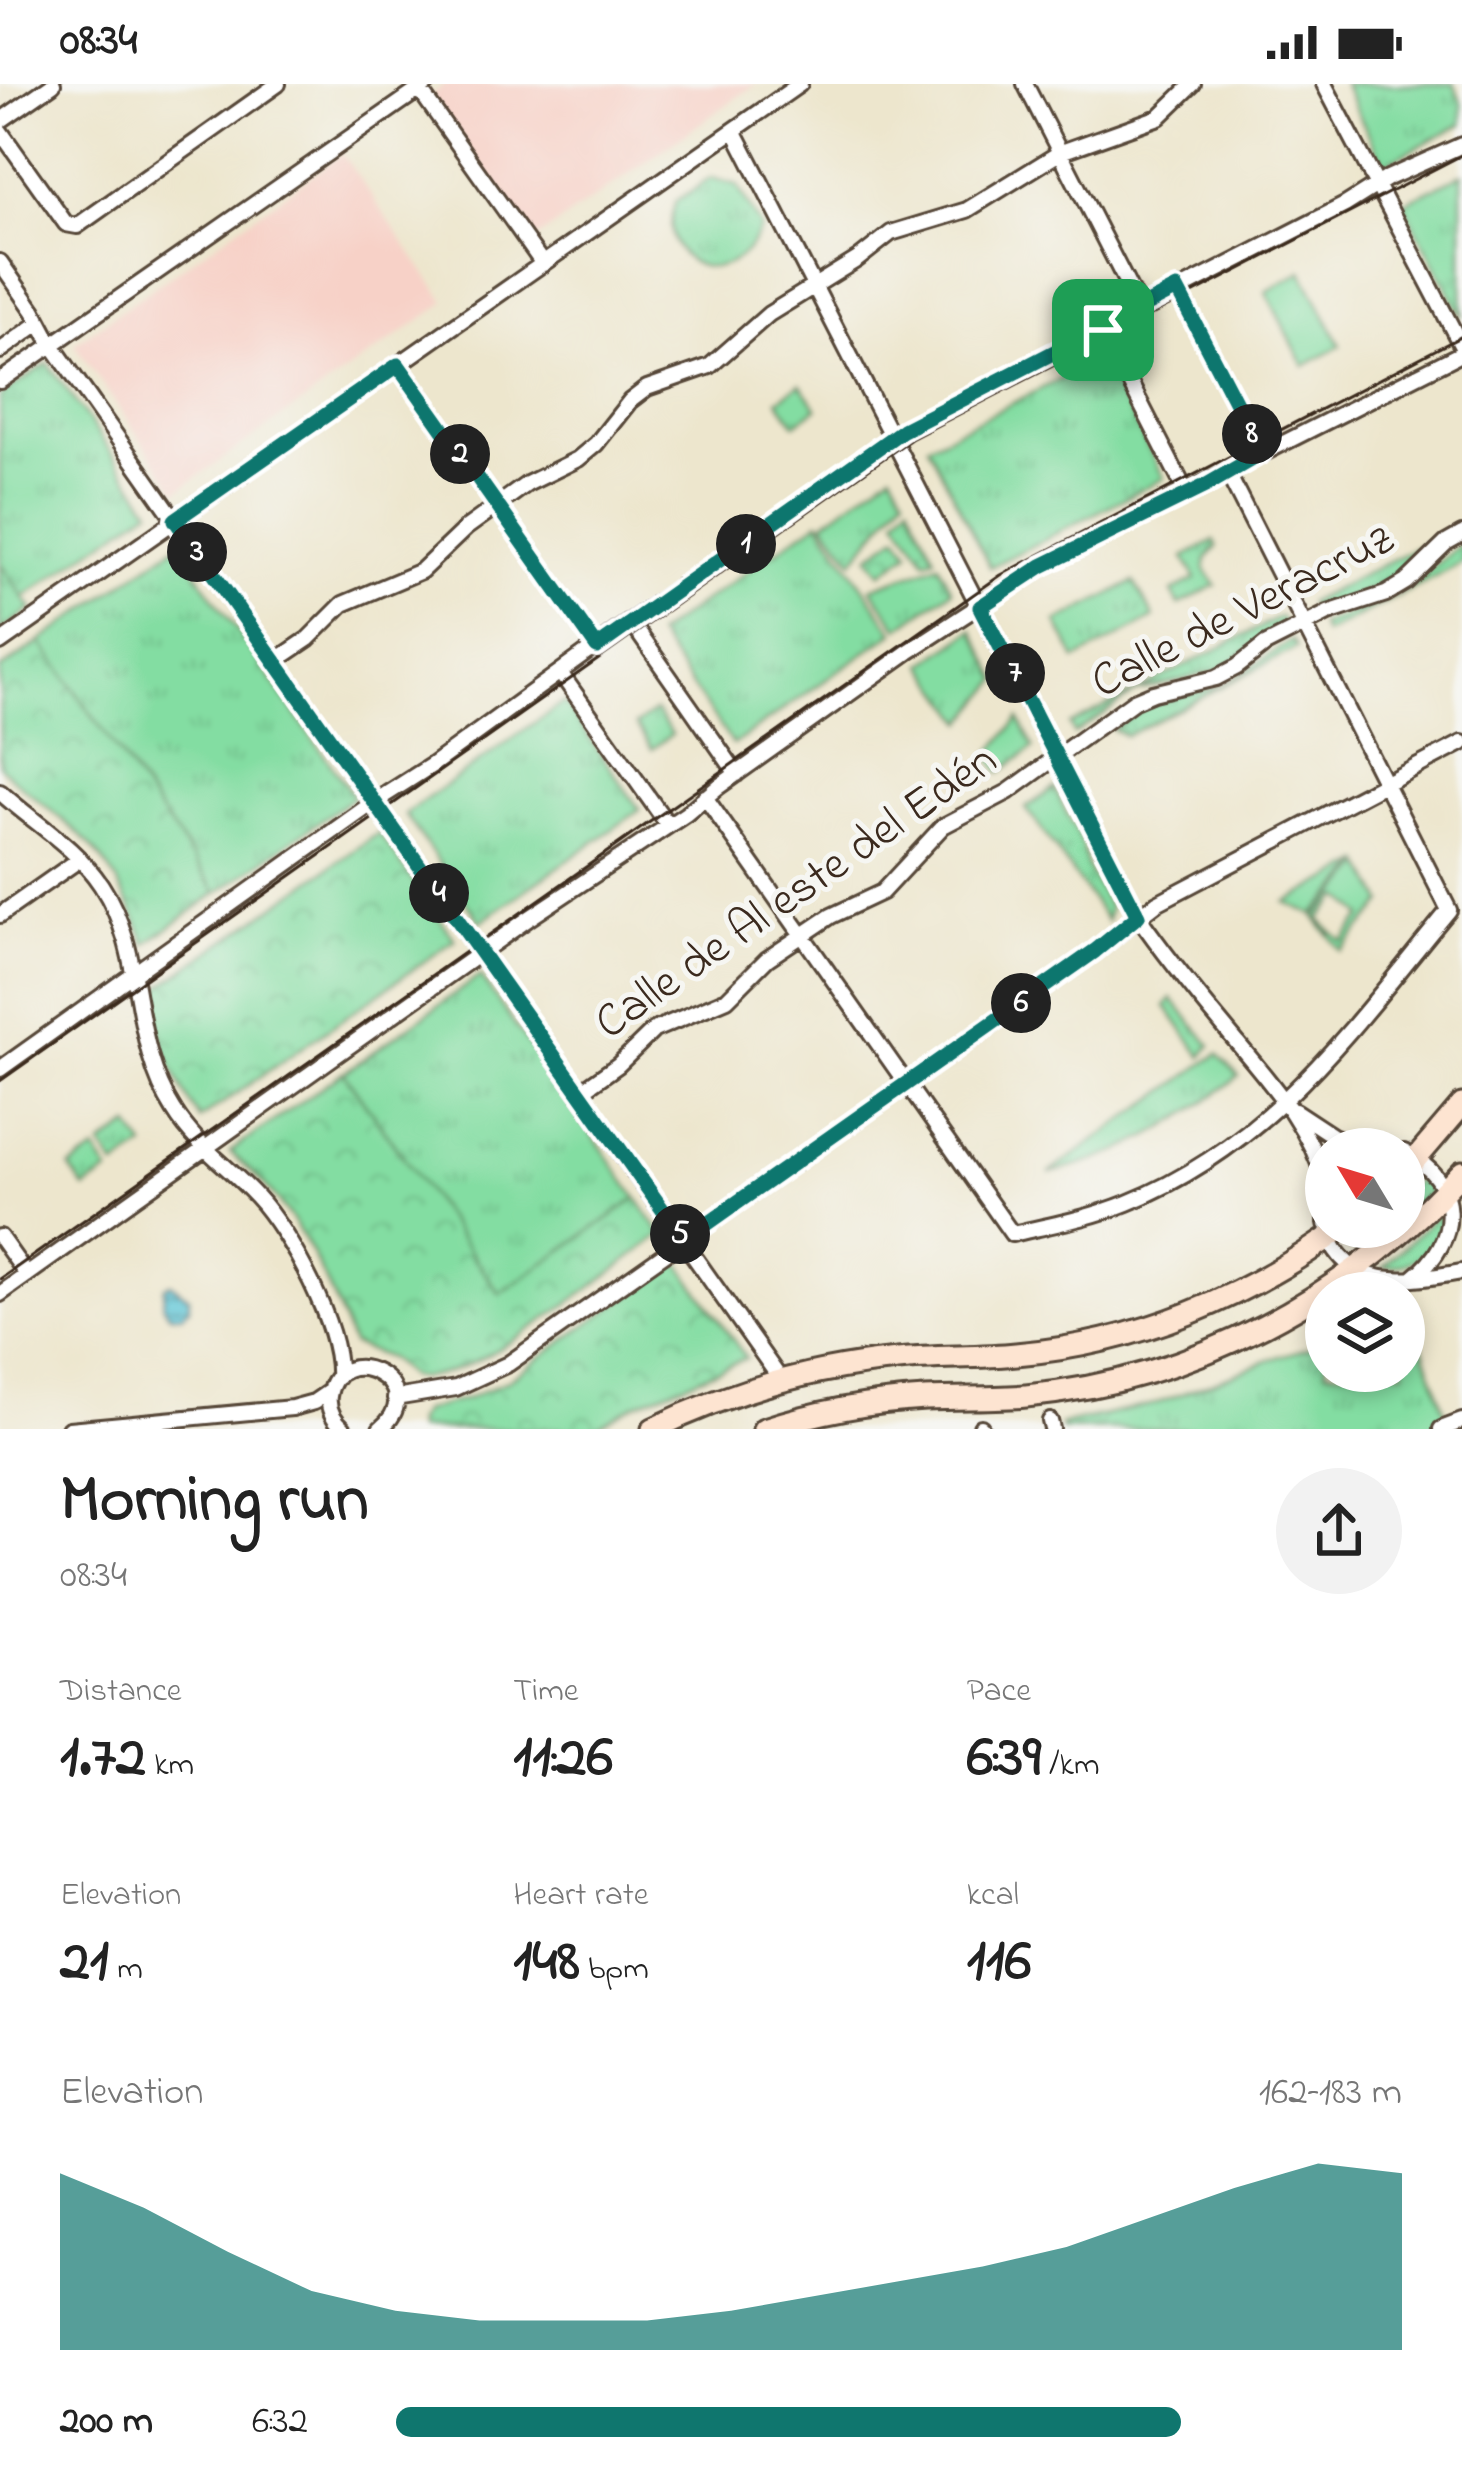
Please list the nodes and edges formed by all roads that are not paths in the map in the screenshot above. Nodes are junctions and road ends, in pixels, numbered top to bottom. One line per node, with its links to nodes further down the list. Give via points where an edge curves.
1 (52, 84): 8 (street)
2 (278, 84): 10 (street, via 76,226 66,224)
3 (800, 84): 9 (street)
4 (1025, 84): 12 (street)
5 (1192, 84): 12 (street, via 1159,117)
6 (1324, 84): 13 (street)
7 (423, 87): 15 (street); 21 (street)
8 (0, 121)
9 (734, 130): 15 (street); 16 (street)
10 (0, 131)
11 (1462, 145): 13 (street)
12 (1061, 152): 16 (street, via 987,201 891,233); 18 (street)
13 (1378, 184): 17 (street); 22 (street)
14 (0, 262): 19 (street)
15 (543, 264): 24 (street)
16 (814, 285): 26 (street); 30 (street, via 723,358 647,388 578,459)
17 (1177, 289): 18 (street); 27 (street)
18 (1140, 309): 20 (street)
19 (39, 322): 21 (street); 23 (street)
20 (1103, 330): 26 (street); 29 (street)
21 (52, 344): 25 (street); 31 (street)
22 (1462, 350): 27 (street)
23 (0, 351)
24 (398, 365): 30 (street); 31 (street)
25 (0, 381)
26 (892, 437): 33 (street); 34 (street)
27 (1262, 453): 28 (street)
28 (1227, 472): 29 (street); 35 (street)
29 (1187, 494): 33 (street, via 1042,566)
30 (497, 506): 37 (street); 38 (street, via 421,571 356,595)
31 (175, 520): 36 (street); 38 (street)
32 (1462, 534): 35 (street, Calle de Veracruz, via 1396,588)
33 (980, 607): 41 (street); 42 (street)
34 (632, 622): 37 (street); 42 (street)
35 (1302, 626): 41 (street, Calle de Veracruz, via 1216,678 1134,701); 43 (street)
36 (0, 643)
37 (597, 647): 39 (street)
38 (274, 662): 46 (street)
39 (561, 674): 46 (street); 47 (street)
40 (1462, 743): 43 (street)
41 (1058, 758): 50 (street); 51 (street, Calle de Al este del Edén, via 943,826 882,892)
42 (737, 774): 45 (street)
43 (1384, 782): 50 (street); 58 (street, via 1449,910)
44 (0, 792): 48 (street)
45 (705, 797): 47 (street); 51 (street)
46 (374, 802): 52 (street); 53 (street)
47 (668, 825): 52 (street)
48 (80, 859): 49 (street); 53 (street, via 118,917)
49 (0, 915)
50 (1138, 916): 55 (street); 58 (street)
51 (801, 938): 55 (street); 56 (street, Calle de Al este del Edén, via 727,999 646,1035)
52 (483, 954): 56 (street); 62 (street)
53 (135, 972): 54 (street); 62 (street, via 152,1068)
54 (0, 1069)
55 (905, 1084): 58 (street, via 1012,1234 1146,1194); 67 (street)
56 (580, 1092): 67 (street)
57 (1462, 1105): 61 (main road)
58 (1291, 1107): 59 (street); 60 (street)
59 (1322, 1128)
60 (1305, 1132)
61 (1425, 1144)
62 (205, 1150): 74 (street); 78 (street, via 286,1236 335,1343)
63 (1425, 1167): 64 (street)
64 (1456, 1179): 65 (street); 70 (main road)
65 (1459, 1219): 72 (street, via 1441,1256)
66 (0, 1237): 74 (street)
67 (684, 1240): 77 (street); 79 (street, via 495,1371 442,1392)
68 (1305, 1248): 77 (main road, via 1248,1289 1141,1330 1018,1354 898,1360)
69 (1343, 1248): 70 (street)
70 (1356, 1270): 71 (street); 86 (main road, via 1273,1322 1165,1369 1069,1391 840,1409)
71 (1361, 1272)
72 (1421, 1272)
73 (1462, 1272): 75 (street)
74 (27, 1276): 76 (street)
75 (1425, 1277)
76 (0, 1294)
77 (781, 1380): 85 (main road)
78 (334, 1384): 79 (street, via 355,1368 374,1369); 81 (street, via 292,1408); 84 (street, via 331,1413)
79 (395, 1398): 82 (street)
80 (1462, 1421): 87 (street)
81 (128, 1426): 83 (street)
82 (388, 1426)
83 (69, 1429)
84 (344, 1429)
85 (653, 1429)
86 (764, 1429)
87 (1442, 1429)

